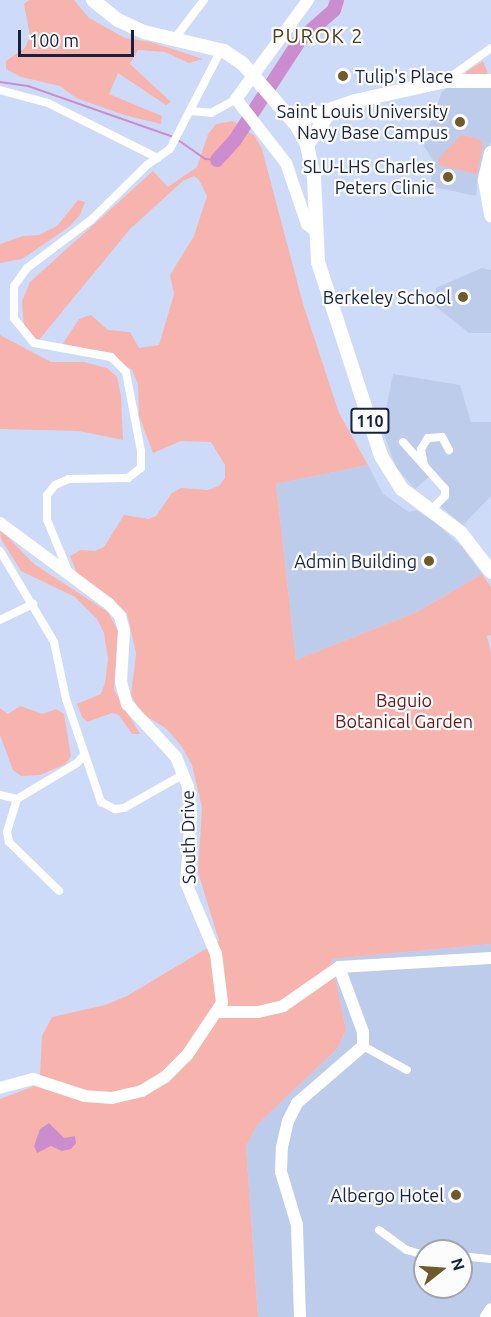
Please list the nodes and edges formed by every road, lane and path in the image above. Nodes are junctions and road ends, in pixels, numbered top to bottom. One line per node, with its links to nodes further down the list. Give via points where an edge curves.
1 (93, 0): 4 (main road, 110, via 131,27)
2 (204, 0): 4 (street)
3 (308, 0): 10 (main road)
4 (174, 38): 6 (main road, 110)
5 (491, 48): 7 (street)
6 (217, 53): 12 (street); 13 (main road, 110, via 224,51 245,69)
7 (446, 81): 8 (main road); 11 (main road)
8 (491, 81)
9 (0, 90): 16 (street, via 48,103)
10 (241, 104): 12 (street, via 211,113); 18 (main road, via 286,163 308,224)
11 (332, 109): 13 (main road); 14 (main road)
12 (190, 111): 16 (street, via 170,149)
13 (294, 122): 14 (main road, 110)
14 (307, 145): 18 (main road, 110, via 314,177)
15 (491, 153): 17 (main road, via 484,180)
16 (158, 158): 26 (street, via 92,220 27,268 11,297 14,318 34,343 111,357 126,372 141,468 128,478 62,482 51,489 45,502 47,520)
17 (491, 215)
18 (315, 231): 22 (main road, 110, via 318,262 381,456 402,489)
19 (403, 442): 21 (street)
20 (448, 450): 21 (street, via 442,437 428,438 421,449)
21 (424, 465): 22 (street, via 446,493)
22 (431, 510): 25 (main road, 110, via 461,533)
23 (0, 523): 26 (main road, South Drive)
24 (0, 551): 27 (street)
25 (491, 572)
26 (71, 578): 30 (main road, South Drive, via 120,616 124,631 121,682 127,705 140,723 168,747)
27 (33, 604): 28 (street); 29 (street, via 59,655)
28 (0, 620)
29 (82, 760): 30 (street, via 95,794 115,809 134,804); 32 (street)
30 (184, 774): 36 (main road, South Drive, via 191,814 186,882 216,954)
31 (0, 795): 32 (street)
32 (17, 799): 33 (street, via 7,831 9,842)
33 (59, 891)
34 (491, 958): 35 (main road)
35 (339, 967): 36 (main road, via 283,1006); 37 (main road, via 363,1032)
36 (223, 1010): 39 (main road, via 176,1067 154,1086 135,1094 112,1098 85,1096 33,1079)
37 (363, 1046): 38 (street); 45 (main road, via 297,1103 284,1134 281,1172 297,1225)
38 (407, 1070)
39 (0, 1088)
40 (379, 1230): 41 (street)
41 (413, 1252)
42 (473, 1257): 43 (street)
43 (491, 1259)
44 (491, 1309): 46 (main road)
45 (300, 1317)
46 (486, 1317)

